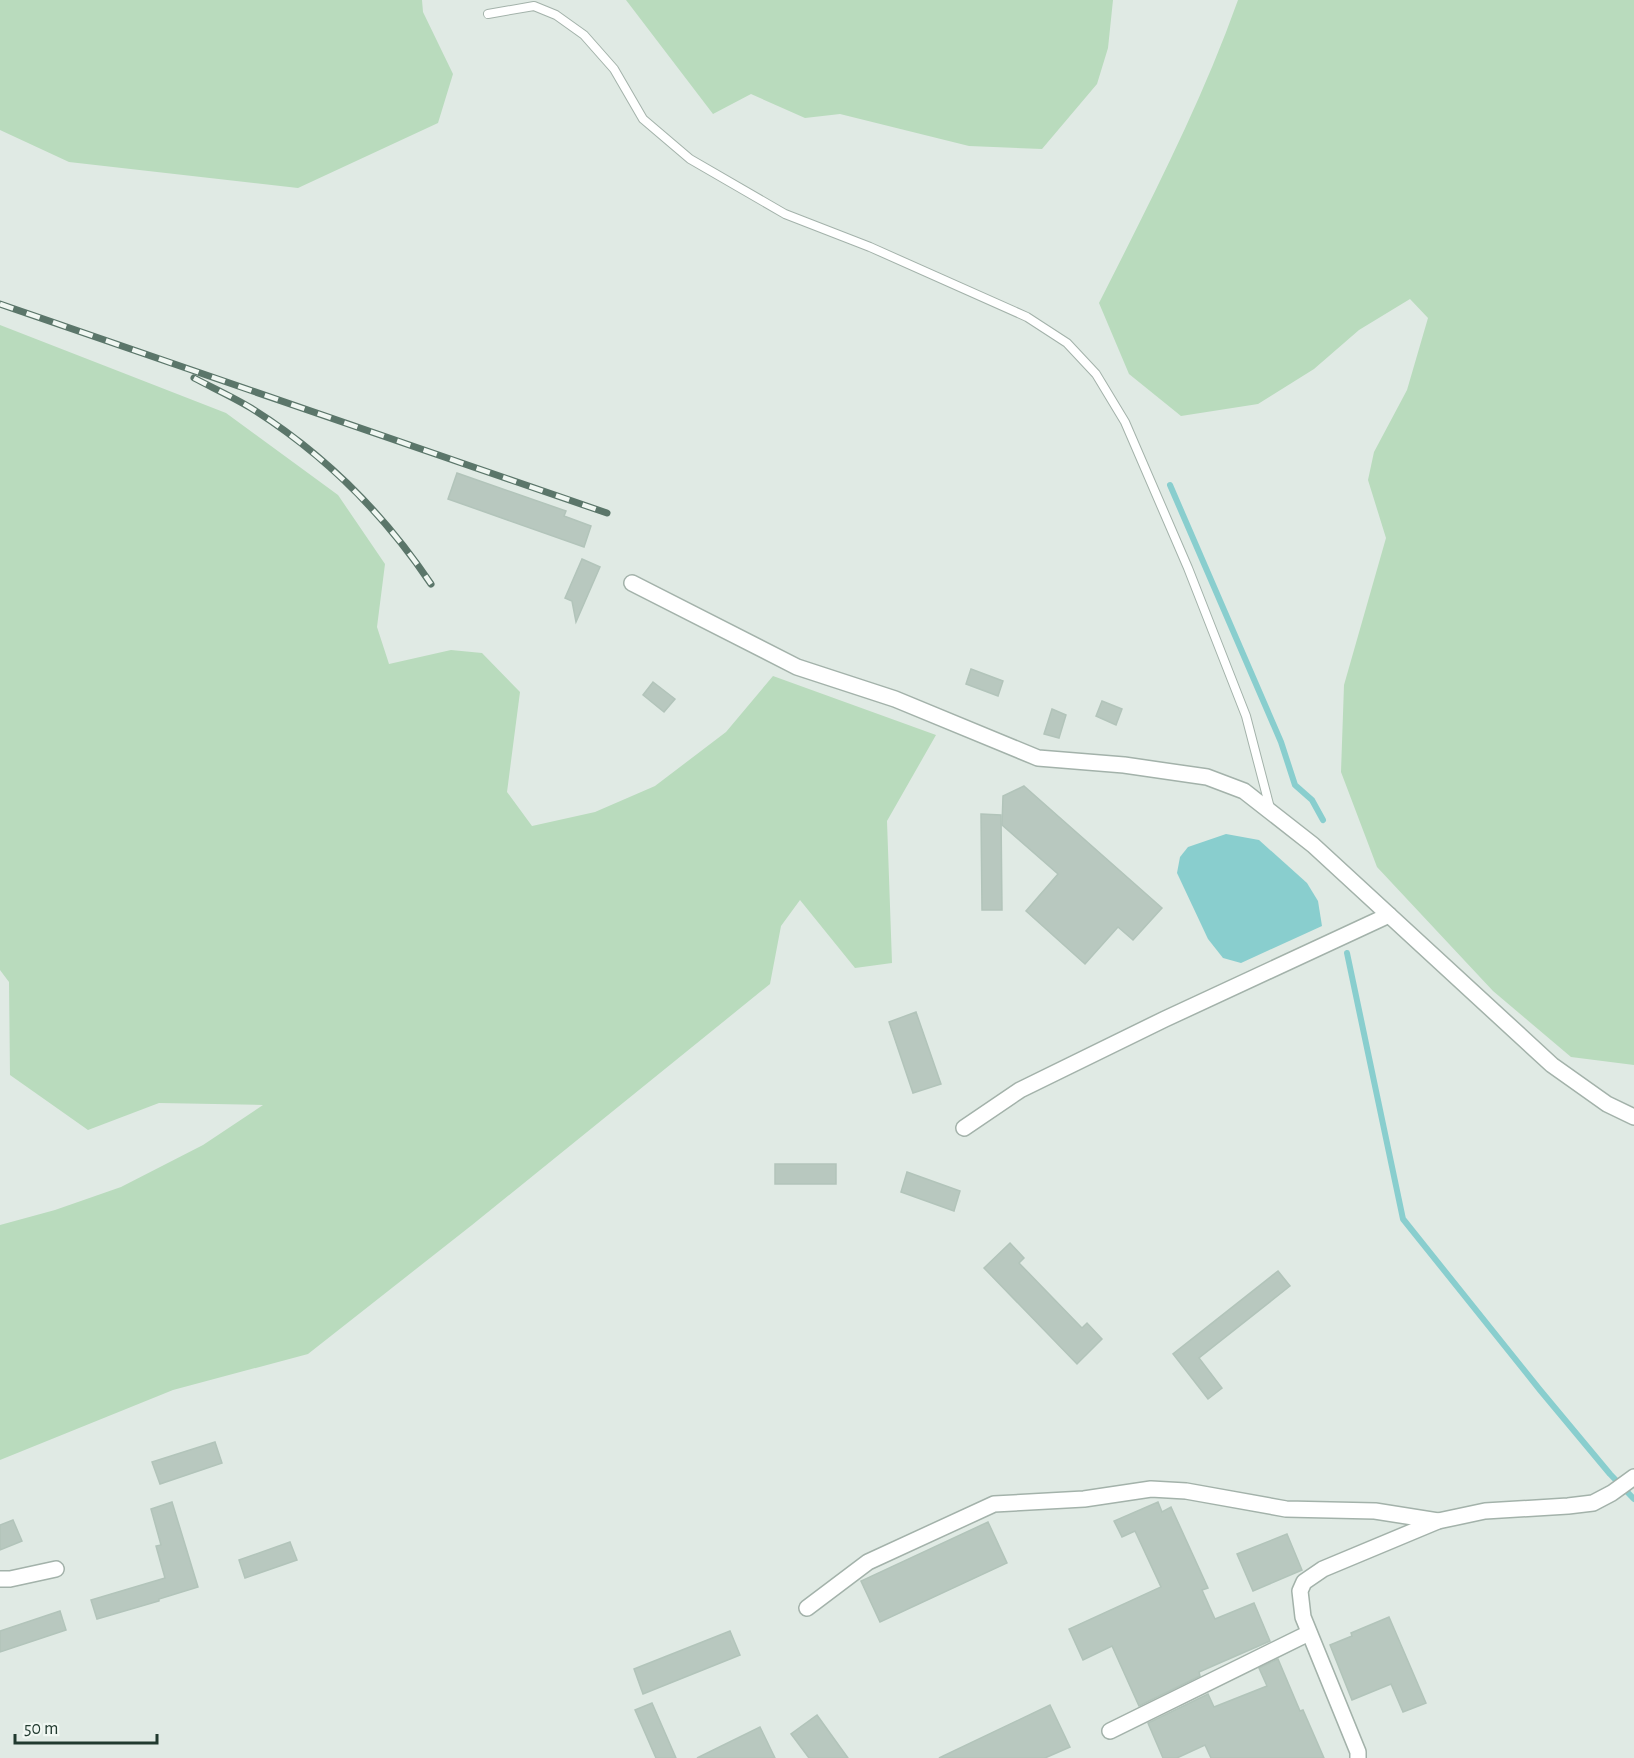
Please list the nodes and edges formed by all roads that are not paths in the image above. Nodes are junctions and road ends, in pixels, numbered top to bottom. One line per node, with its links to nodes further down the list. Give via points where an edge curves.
1 (488, 14): 3 (lane, via 534,6 556,15 584,35 614,69 643,119 690,159 785,214 1027,317 1067,343 1096,374 1129,432 1246,716)
2 (632, 583): 3 (street, via 797,667 895,699 1038,758 1207,777 1244,791)
3 (1271, 812): 4 (street)
4 (1389, 915): 5 (street, via 1552,1065 1607,1104); 6 (street, via 1020,1090)
5 (1634, 1117)
6 (964, 1128)
7 (1632, 1478): 8 (street, via 1593,1503 1485,1511)
8 (1438, 1521): 11 (street, via 1375,1510 1286,1509 1186,1491 1151,1489 1084,1499 994,1504 868,1562); 12 (street, via 1323,1569 1304,1582 1300,1591)
9 (56, 1569): 10 (street)
10 (0, 1579)
11 (807, 1608)
12 (1309, 1632): 13 (street); 14 (street)
13 (1110, 1731)
14 (1358, 1758)

